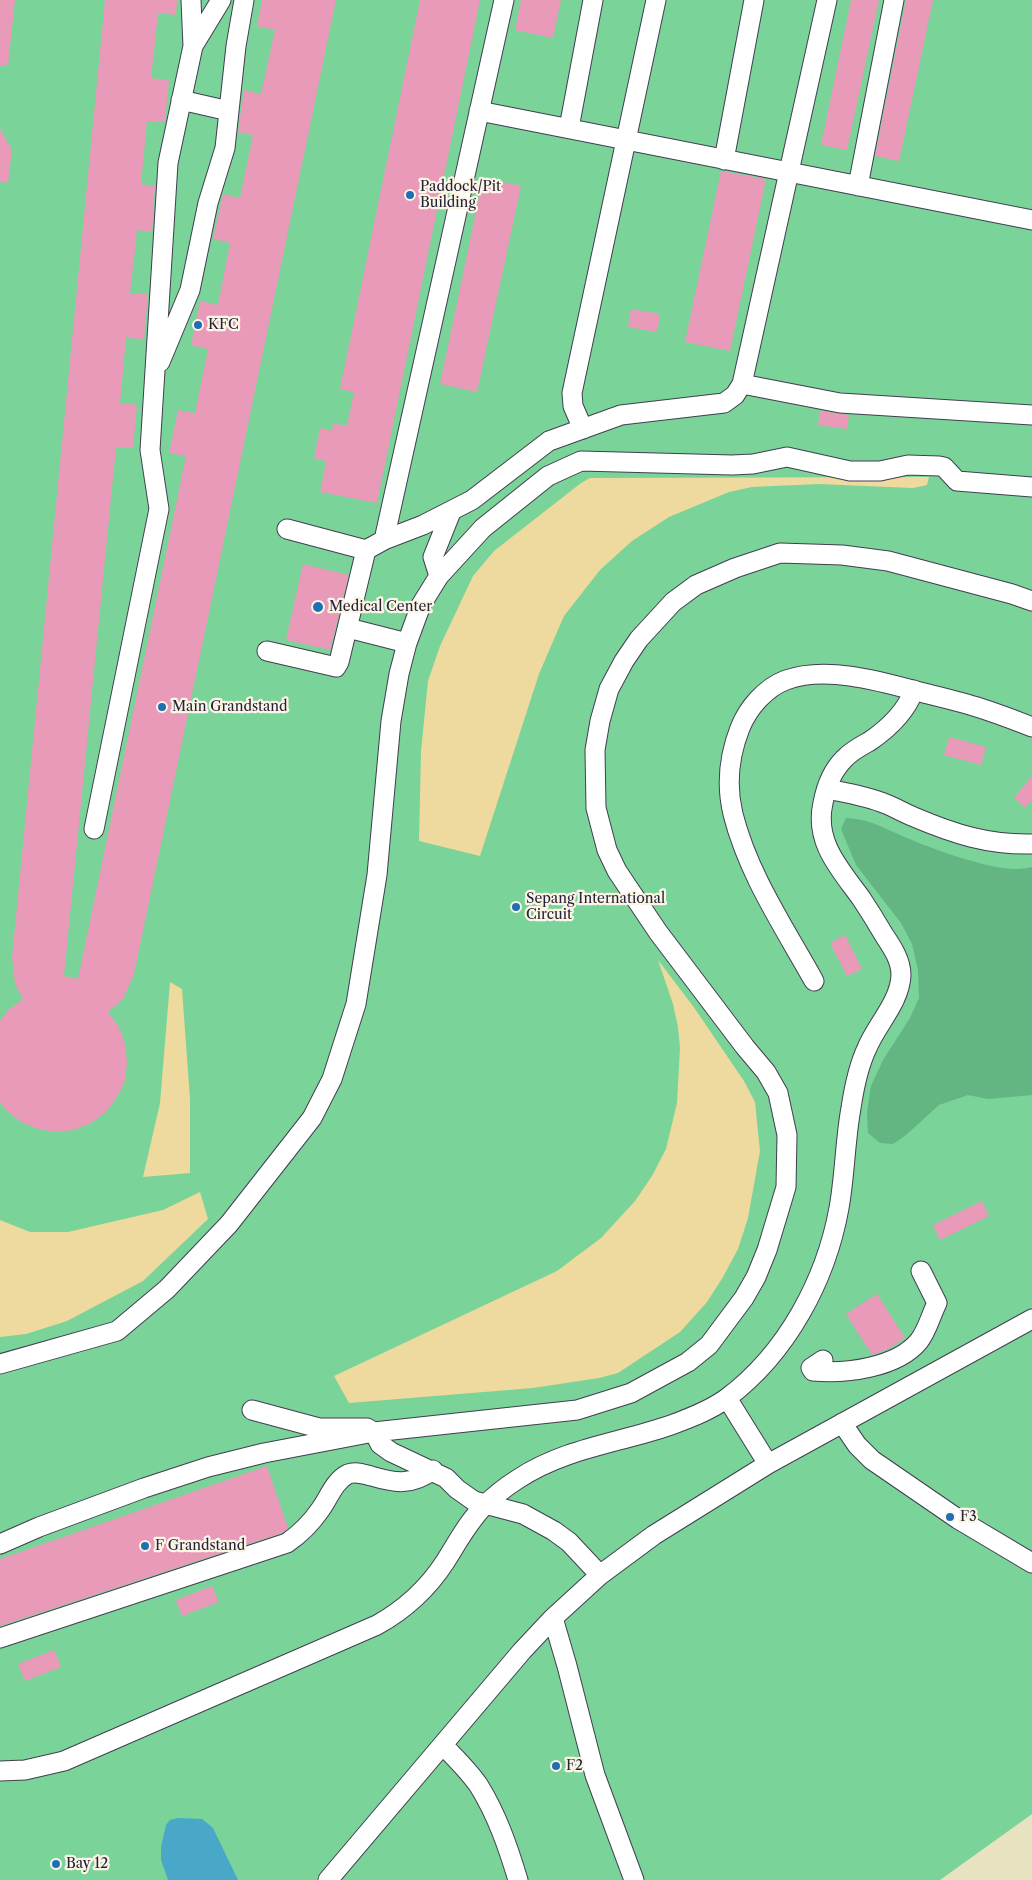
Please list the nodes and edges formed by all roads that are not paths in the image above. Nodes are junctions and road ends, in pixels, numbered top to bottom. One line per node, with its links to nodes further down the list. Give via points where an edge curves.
1 (191, 0): 10 (street)
2 (221, 0): 10 (street)
3 (244, 0): 13 (street)
4 (504, 0): 12 (street)
5 (593, 0): 14 (street)
6 (656, 0): 15 (street)
7 (754, 0): 16 (street)
8 (827, 0): 17 (street)
9 (894, 0): 18 (street)
10 (193, 46): 11 (street)
11 (181, 100): 13 (street); 20 (street, via 168,163)
12 (480, 110): 14 (street); 27 (street)
13 (229, 111): 20 (street, via 225,148 208,203 190,290)
14 (569, 128): 15 (street)
15 (626, 140): 16 (street); 23 (street, via 572,393 573,406)
16 (724, 160): 17 (street)
17 (789, 173): 18 (street); 21 (street)
18 (858, 186): 19 (street)
19 (1032, 220)
20 (154, 377): 37 (street, via 150,450 159,509)
21 (742, 384): 22 (street, via 840,403); 23 (street, via 724,403 621,415)
22 (1032, 415)
23 (583, 429): 25 (street, via 548,441 472,500)
24 (1032, 487): 29 (street, via 957,481 939,466 908,465 880,471 850,471 787,456 732,465 581,461 548,476 483,528)
25 (451, 512): 27 (street); 29 (street, via 433,557)
26 (287, 530): 28 (street)
27 (384, 540): 28 (street)
28 (366, 550): 31 (street)
29 (439, 576): 32 (street, via 421,605)
30 (1032, 601): 49 (street, via 888,561 842,555 780,553 696,585 673,602 639,639 609,689 600,721 595,750 596,808 607,850 617,871 658,932 766,1072 778,1093 787,1134 786,1187 767,1250 744,1298 708,1345 688,1362 631,1393 578,1410)
31 (348, 628): 32 (street); 33 (street, via 336,667)
32 (407, 643): 44 (street, via 391,721 377,875 356,1004 332,1079 312,1118 229,1224 166,1289 117,1331)
33 (267, 651)
34 (914, 690): 35 (street); 36 (street, via 904,711 890,725 845,757 830,778); 39 (street, via 856,676 805,676 786,680 757,701 744,717 735,740 729,780 734,815 759,884)
35 (1032, 727)
36 (827, 789): 38 (street, via 886,804 972,839); 46 (street, via 821,814 823,838 895,953 901,974 891,1006 870,1041 860,1066 849,1120 840,1205 815,1285 774,1352)
37 (94, 829)
38 (1032, 844)
39 (814, 981)
40 (922, 1271): 42 (street, via 937,1303 918,1341)
41 (1032, 1319): 45 (street)
42 (906, 1352): 43 (street, via 885,1364 862,1369 813,1371 811,1368); 45 (street)
43 (823, 1360)
44 (0, 1364)
45 (920, 1379): 48 (street)
46 (727, 1398): 50 (street); 52 (street, via 675,1424 559,1457 518,1479)
47 (252, 1410): 49 (street, via 319,1428 359,1427)
48 (842, 1423): 50 (street); 54 (street, via 857,1445 878,1465 958,1519)
49 (374, 1432): 51 (street, via 380,1444 391,1452); 53 (street, via 208,1467 126,1494)
50 (768, 1464): 55 (street, via 654,1535)
51 (433, 1470): 52 (street, via 474,1501); 57 (street, via 412,1481 398,1482 350,1473 341,1478 310,1523 287,1543)
52 (485, 1504): 55 (street, via 523,1514 554,1531); 59 (street, via 427,1585 394,1616 64,1762)
53 (0, 1544)
54 (1032, 1563)
55 (600, 1575): 56 (street)
56 (553, 1618): 58 (street); 62 (street, via 595,1775)
57 (0, 1638)
58 (443, 1745): 60 (street); 61 (street, via 478,1785 494,1813)
59 (0, 1771)
60 (328, 1880)
61 (518, 1880)
62 (634, 1880)

